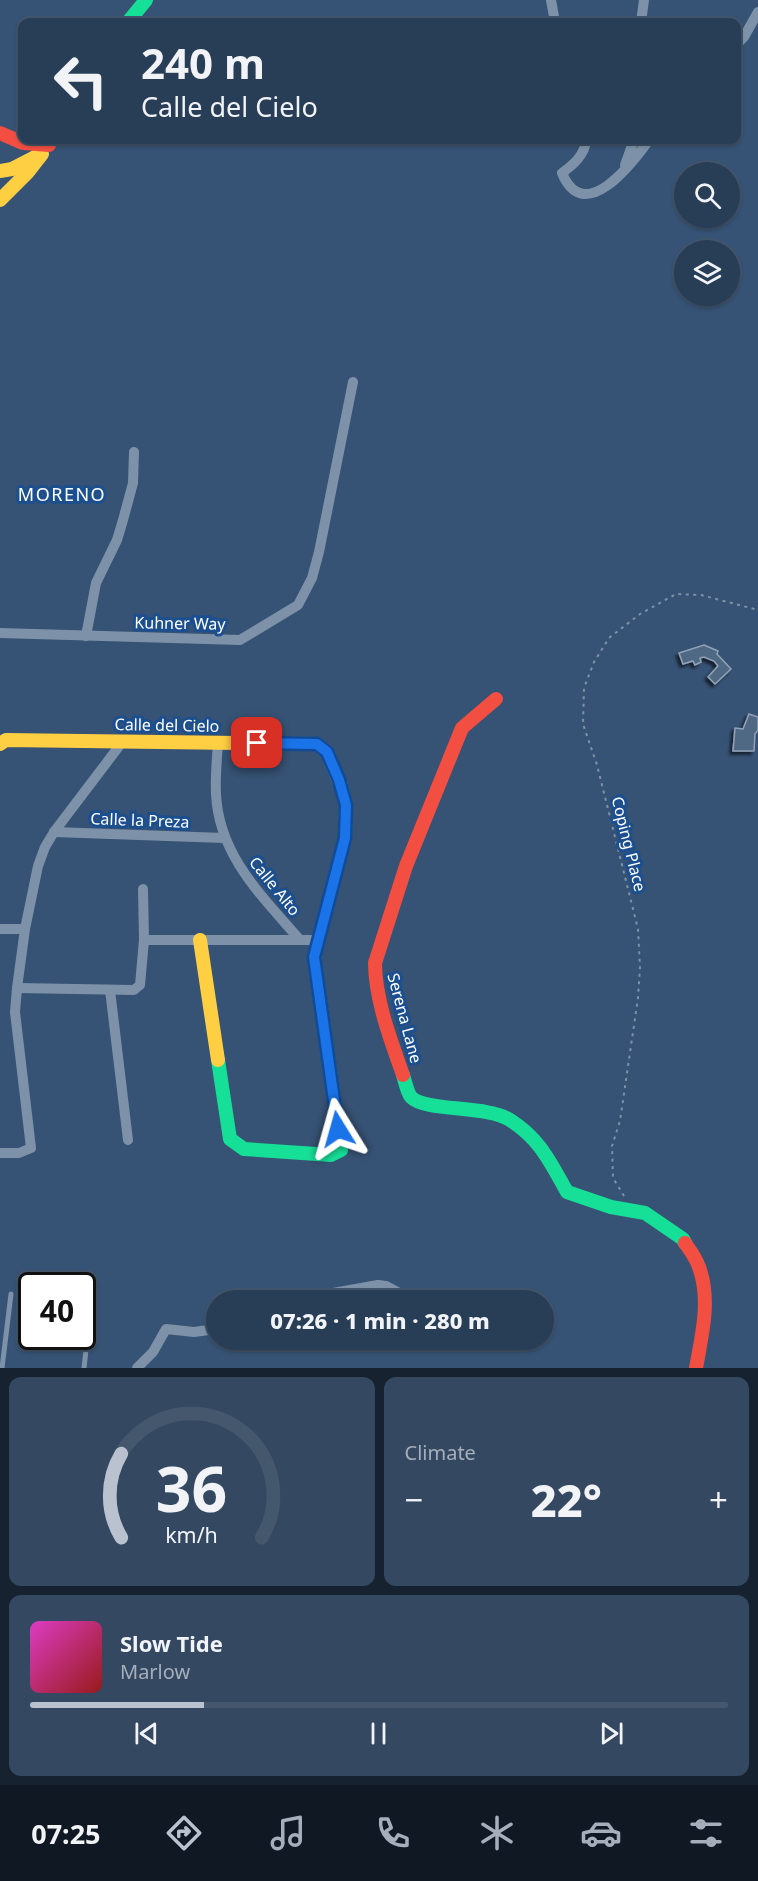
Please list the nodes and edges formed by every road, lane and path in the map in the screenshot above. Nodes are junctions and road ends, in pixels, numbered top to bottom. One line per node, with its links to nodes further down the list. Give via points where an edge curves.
1 (146, 0): 6 (street)
2 (551, 0): 7 (street)
3 (644, 0): 8 (street)
4 (757, 0): 5 (street)
5 (758, 10): 9 (street)
6 (131, 18)
7 (554, 18)
8 (642, 18)
9 (741, 40)
10 (0, 133): 11 (street)
11 (18, 141)
12 (31, 144): 16 (street)
13 (586, 144): 18 (street, via 576,163 562,173 576,193 596,193)
14 (632, 144): 18 (street)
15 (646, 144): 18 (street)
16 (48, 146): 17 (street, via 12,169); 19 (street)
17 (0, 171)
18 (621, 174)
19 (0, 201)
20 (353, 382): 24 (street, Kuhner Way, via 319,552 312,579 298,605 240,640)
21 (134, 452): 24 (street, via 130,492 117,540 96,584)
22 (758, 610): 42 (path, Coping Place, via 701,595 675,594 609,638 584,688 583,724 638,929 638,998 620,1121 612,1146 614,1178)
23 (0, 633): 24 (street, Kuhner Way)
24 (86, 636)
25 (496, 699): 51 (street, Serena Lane, via 475,715 457,737 406,866 375,963 388,1031 410,1096 420,1103 508,1118 537,1142 567,1192 611,1207 645,1213 683,1239 699,1265 705,1290 706,1308)
26 (123, 741): 27 (street, Calle del Cielo); 28 (street, Calle del Cielo, via 6,740); 29 (street)
27 (218, 742): 30 (street, Calle Alto, via 216,795); 37 (street, Calle del Cielo, via 317,744 327,752 346,805 345,838)
28 (0, 744)
29 (54, 832): 30 (street, Calle la Preza); 33 (street, via 38,866)
30 (224, 838): 36 (street, Calle Alto, via 243,873)
31 (143, 889): 34 (street)
32 (0, 929): 33 (street)
33 (25, 930): 38 (street)
34 (144, 940): 35 (street); 39 (street, via 140,985 134,990)
35 (200, 940): 36 (street); 37 (street, Calle del Cielo, via 230,1139 244,1149 331,1155 341,1150 314,957)
36 (300, 940): 37 (street)
37 (318, 940)
38 (17, 987): 39 (street); 41 (street, via 15,1012 31,1148 19,1153)
39 (110, 990): 40 (street)
40 (128, 1140)
41 (0, 1153)
42 (628, 1200)
43 (350, 1290): 44 (street, via 378,1285)
44 (393, 1290)
45 (11, 1294): 48 (lane)
46 (206, 1330): 50 (street, via 166,1329 153,1352)
47 (86, 1350): 49 (lane)
48 (2, 1368)
49 (84, 1368)
50 (137, 1368)
51 (696, 1368)

